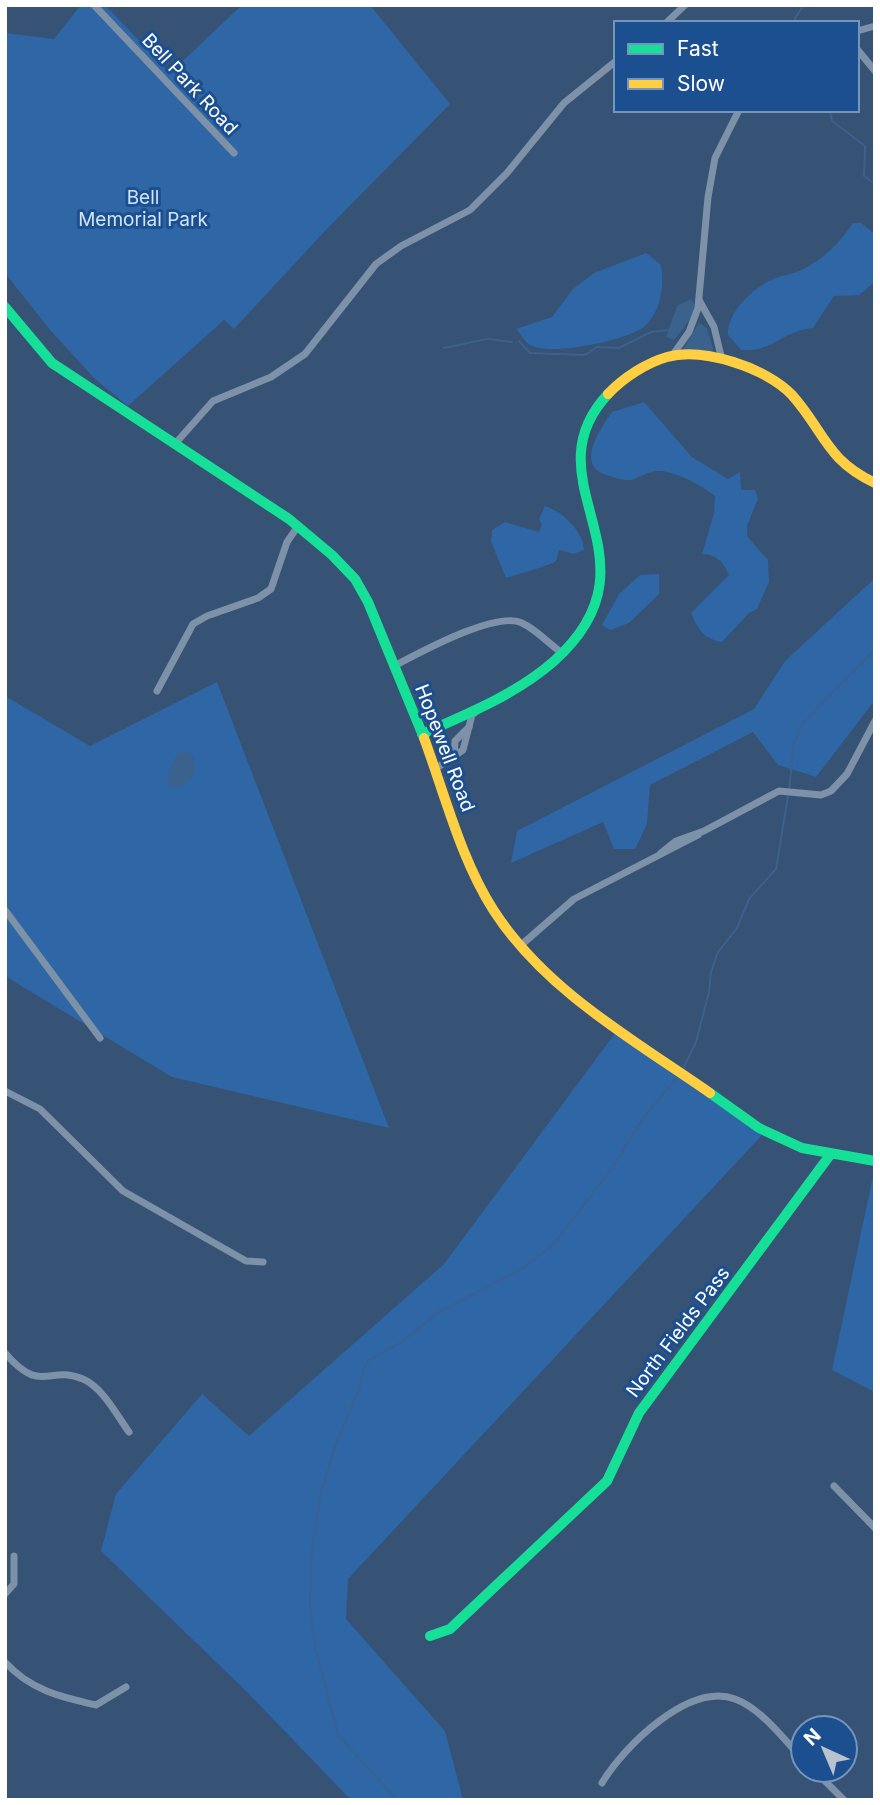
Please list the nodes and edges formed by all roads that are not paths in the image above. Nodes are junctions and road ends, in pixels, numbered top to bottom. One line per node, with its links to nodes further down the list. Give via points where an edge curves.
1 (94, 5): 8 (street, Bell Park Road)
2 (685, 5): 3 (street)
3 (668, 21)
4 (859, 51): 6 (street)
5 (614, 63): 13 (street, via 564,103 470,210 376,264 305,354 271,377 213,401)
6 (875, 71)
7 (738, 112): 9 (street, via 715,158)
8 (234, 153)
9 (699, 299): 11 (street, via 689,332); 12 (street)
10 (5, 307): 13 (street, Hopewell Road, via 52,363)
11 (672, 356): 12 (street); 16 (street, via 622,379 582,429 577,463 602,561 598,594 586,622)
12 (722, 360): 14 (street, via 757,370 779,383 800,404 831,456 853,476)
13 (174, 446): 15 (street, Hopewell Road)
14 (875, 483)
15 (298, 526): 17 (street, Hopewell Road, via 355,579); 18 (street, via 287,542 271,589 193,624)
16 (562, 653): 17 (street, via 522,622 510,619 451,639); 19 (street, via 540,674)
17 (394, 666): 21 (street, Hopewell Road)
18 (157, 691)
19 (484, 705): 21 (street); 22 (street, via 472,715 463,750)
20 (875, 721): 24 (street, via 847,774 831,791 821,795 779,791 677,841 574,900)
21 (422, 734): 22 (street, Hopewell Road)
22 (435, 769): 24 (street, Hopewell Road, via 479,885)
23 (5, 910): 25 (street)
24 (520, 946): 27 (street, Hopewell Road, via 554,983 745,1119 775,1137)
25 (100, 1038)
26 (5, 1091): 29 (street, via 40,1110 123,1191 246,1261)
27 (830, 1155): 28 (street, Hopewell Road); 36 (street, North Fields Pass, via 639,1413 607,1480 450,1629)
28 (875, 1161)
29 (263, 1262)
30 (5, 1353): 31 (street, via 34,1377 81,1378 96,1387)
31 (129, 1432)
32 (834, 1486): 33 (street)
33 (875, 1528)
34 (14, 1556): 35 (street, via 14,1584)
35 (5, 1594)
36 (430, 1636)
37 (5, 1662): 38 (street, via 32,1685 96,1705)
38 (126, 1687)
39 (789, 1745): 40 (street, via 756,1711 733,1698 703,1698 672,1712 612,1766)
40 (603, 1783)
41 (828, 1784): 42 (street)
42 (844, 1800)

